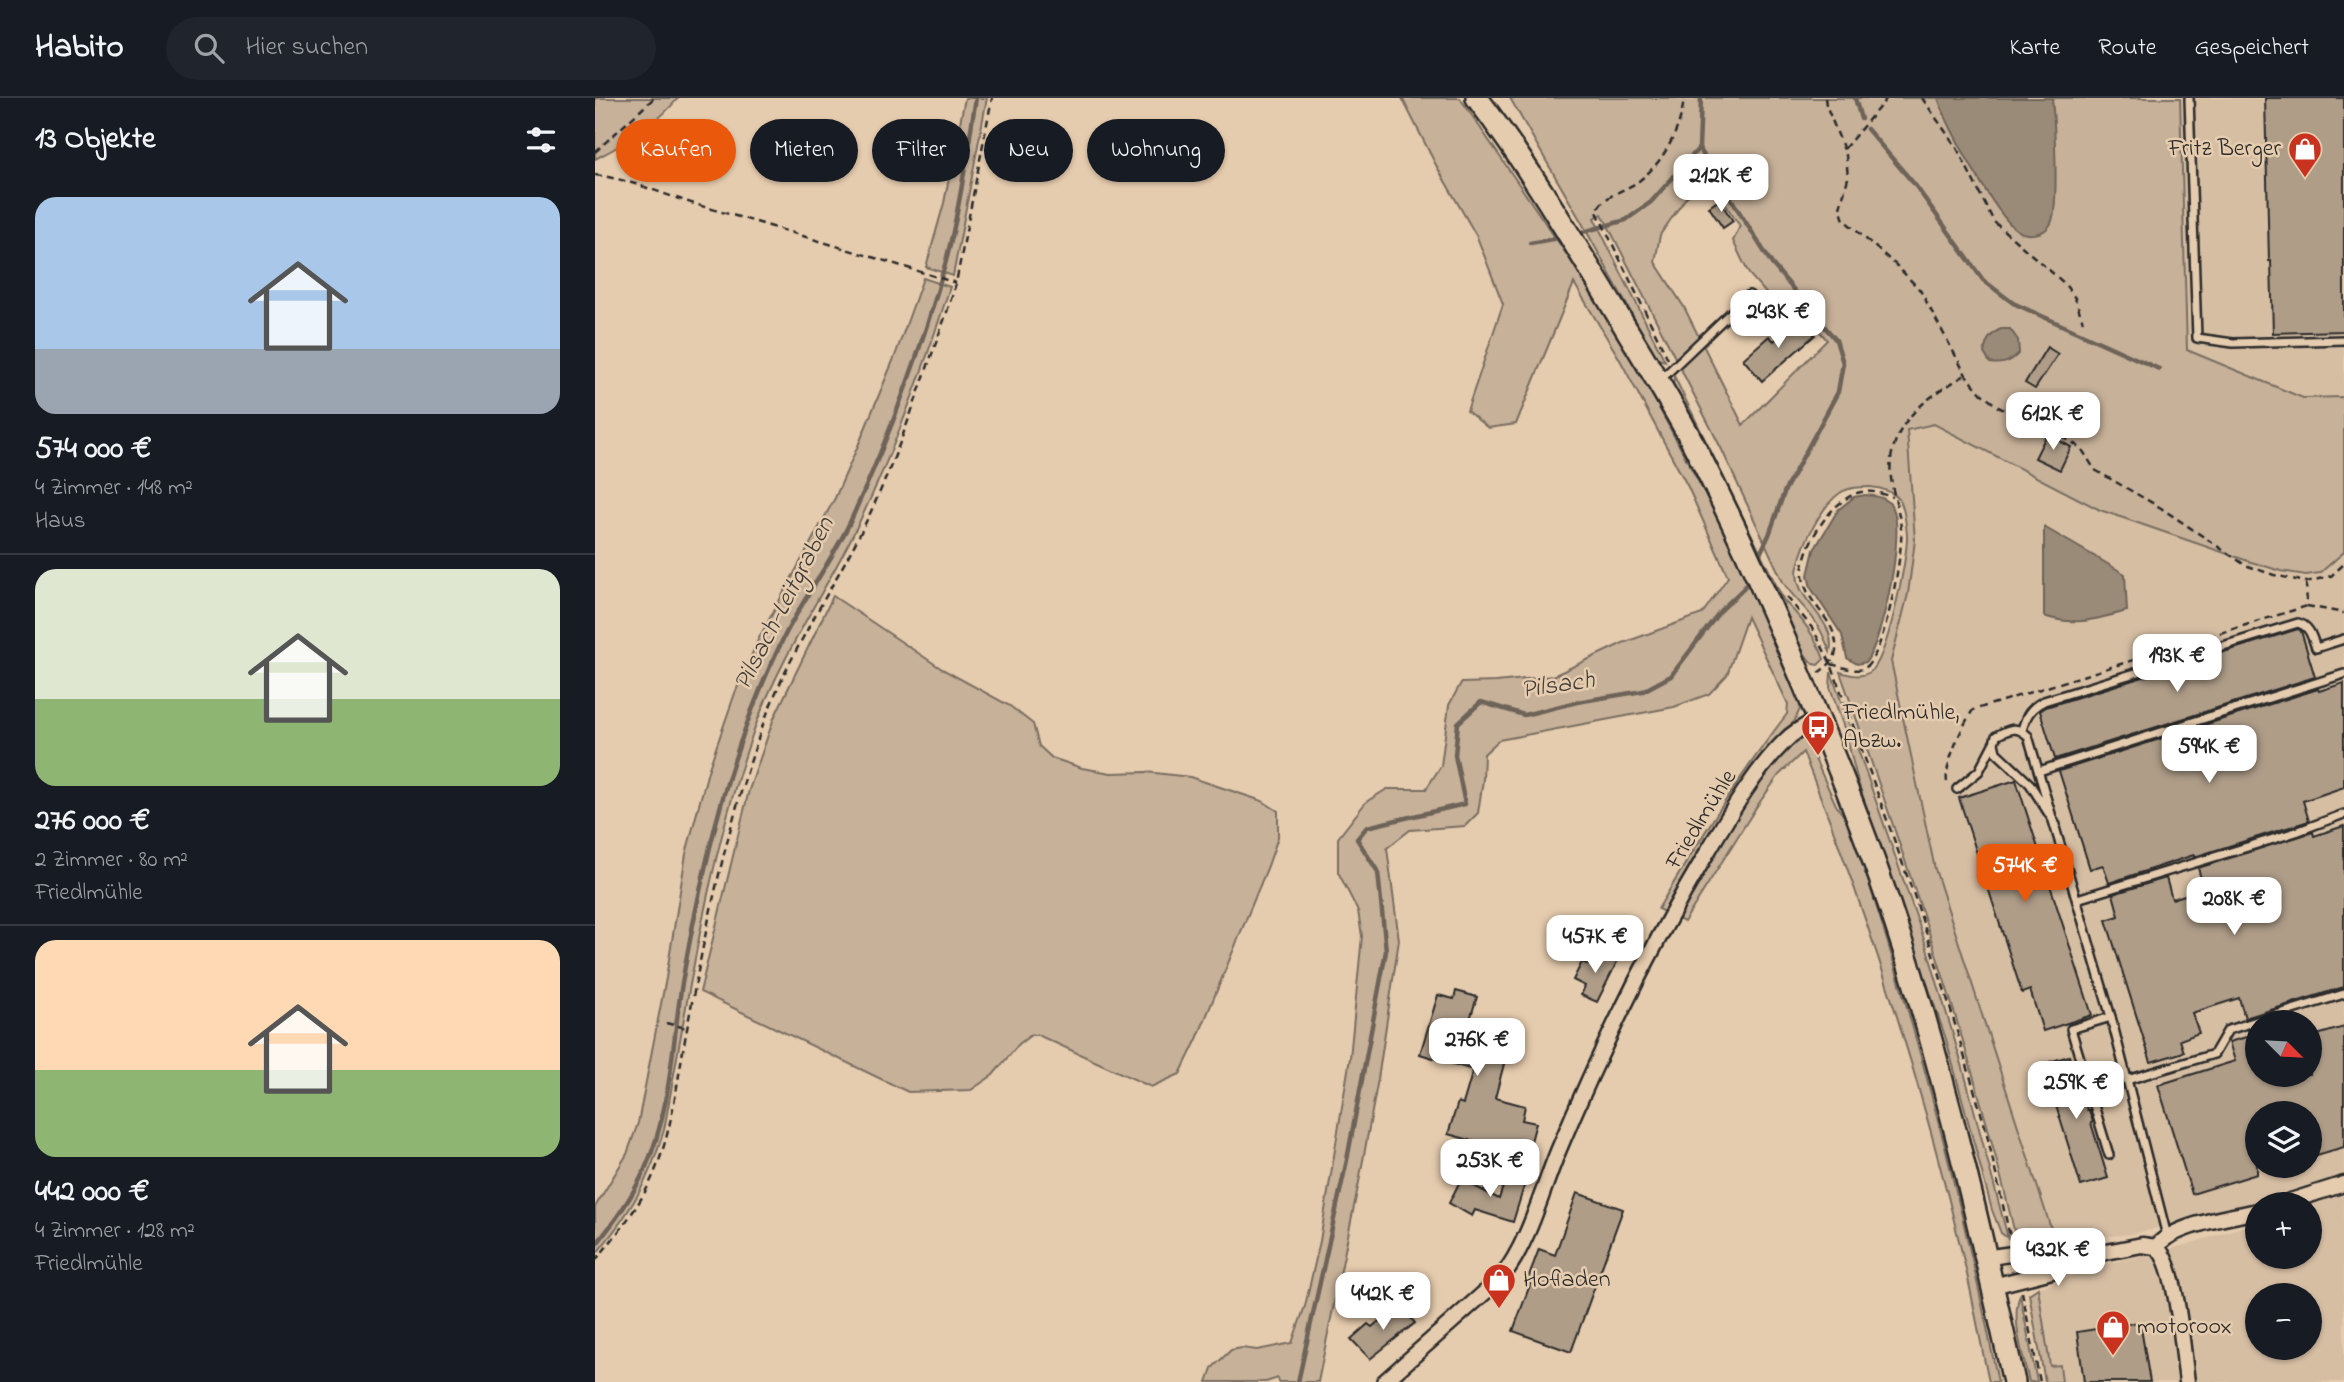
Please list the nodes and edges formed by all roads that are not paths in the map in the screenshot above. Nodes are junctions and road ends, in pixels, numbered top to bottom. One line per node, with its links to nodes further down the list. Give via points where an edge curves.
1 (1477, 98): 4 (main road)
2 (1495, 98): 4 (main road)
3 (2189, 98): 6 (lane, via 2197,338 2233,343)
4 (1519, 154): 7 (main road)
5 (1779, 330): 7 (lane, via 1749,295)
6 (2344, 340)
7 (1659, 382): 10 (main road, via 1748,554 1776,596)
8 (2344, 639): 11 (lane, via 2316,648 2310,631 2298,623 2044,701 2033,707)
9 (2344, 674): 13 (lane)
10 (1819, 719): 28 (main road, via 1896,926); 30 (street, Friedlmühle, via 1792,734 1763,766 1668,918 1588,1082 1512,1264)
11 (2022, 730): 12 (lane, via 2007,730 1996,736); 13 (lane)
12 (1994, 743): 14 (lane, via 1979,771); 16 (lane, via 1996,752 2030,784)
13 (2039, 771): 16 (lane)
14 (1957, 789)
15 (2344, 814): 17 (lane)
16 (2056, 825): 17 (lane)
17 (2077, 899): 19 (lane)
18 (2344, 994): 20 (lane, via 2228,1030 2214,1054)
19 (2111, 1017): 20 (lane); 21 (lane, via 2070,1029)
20 (2127, 1080): 25 (lane)
21 (2109, 1155)
22 (2344, 1184): 23 (street)
23 (2319, 1192)
24 (2245, 1214): 25 (street)
25 (2167, 1236): 26 (street)
26 (2155, 1247): 27 (street, via 2142,1245); 32 (street, via 2165,1256 2171,1274)
27 (2081, 1256): 28 (street, via 2036,1250); 29 (street, via 2052,1271)
28 (1986, 1258): 29 (main road)
29 (1993, 1286): 31 (main road)
30 (1384, 1382)
31 (2014, 1382)
32 (2187, 1382)

